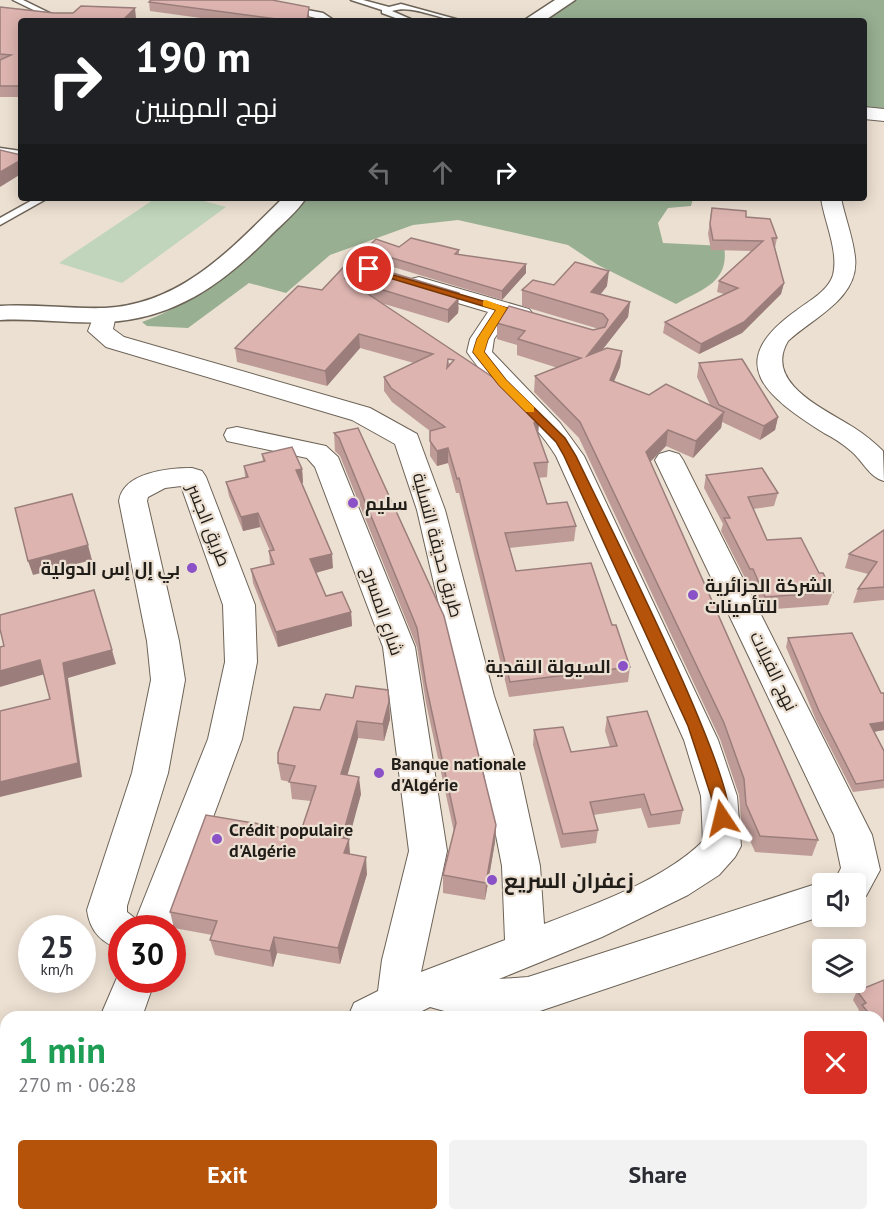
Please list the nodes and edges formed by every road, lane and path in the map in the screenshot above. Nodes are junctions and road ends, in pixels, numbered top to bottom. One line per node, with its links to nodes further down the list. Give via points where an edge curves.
1 (17, 0): 7 (lane)
2 (355, 0): 6 (lane)
3 (567, 0): 11 (main road)
4 (399, 3): 6 (lane); 10 (lane)
5 (281, 6): 8 (lane)
6 (387, 9): 9 (lane, via 386,14)
7 (56, 18)
8 (326, 18)
9 (400, 18)
10 (449, 18)
11 (537, 18)
12 (867, 113): 13 (street)
13 (884, 115)
14 (0, 151): 15 (lane)
15 (18, 154)
16 (24, 201): 21 (lane)
17 (38, 201): 22 (lane)
18 (270, 201): 24 (main road, via 210,259 160,287 121,296)
19 (292, 201): 27 (main road, via 192,293 160,307)
20 (832, 201): 31 (street, via 844,275 836,291 785,330 770,350 768,367 780,387 809,411 856,439)
21 (0, 217)
22 (0, 222)
23 (402, 279): 25 (street)
24 (0, 301)
25 (502, 308): 28 (street); 36 (street, via 482,339 479,352 502,382 561,441 695,726 719,796 722,818 722,846 709,862 604,917)
26 (0, 313): 27 (main road)
27 (104, 315): 36 (street, طريق حديقة التسلية, via 100,331 115,342 361,414 407,440 431,510 477,696 502,774 521,866)
28 (547, 323)
29 (237, 435): 38 (street, شارع المسرح, via 316,452 328,463 399,647 428,851 402,960)
30 (669, 460): 32 (street, نهج الفيلات, via 853,835)
31 (884, 472)
32 (859, 873)
33 (812, 902): 38 (street, via 528,996)
34 (108, 915): 35 (street, طريق الجسر, via 107,906 150,773 168,680 134,493 147,484 173,476 192,477 239,605 241,662 225,739)
35 (157, 915)
36 (526, 951): 38 (street)
37 (129, 993): 39 (street)
38 (399, 1002)
39 (123, 1011)

